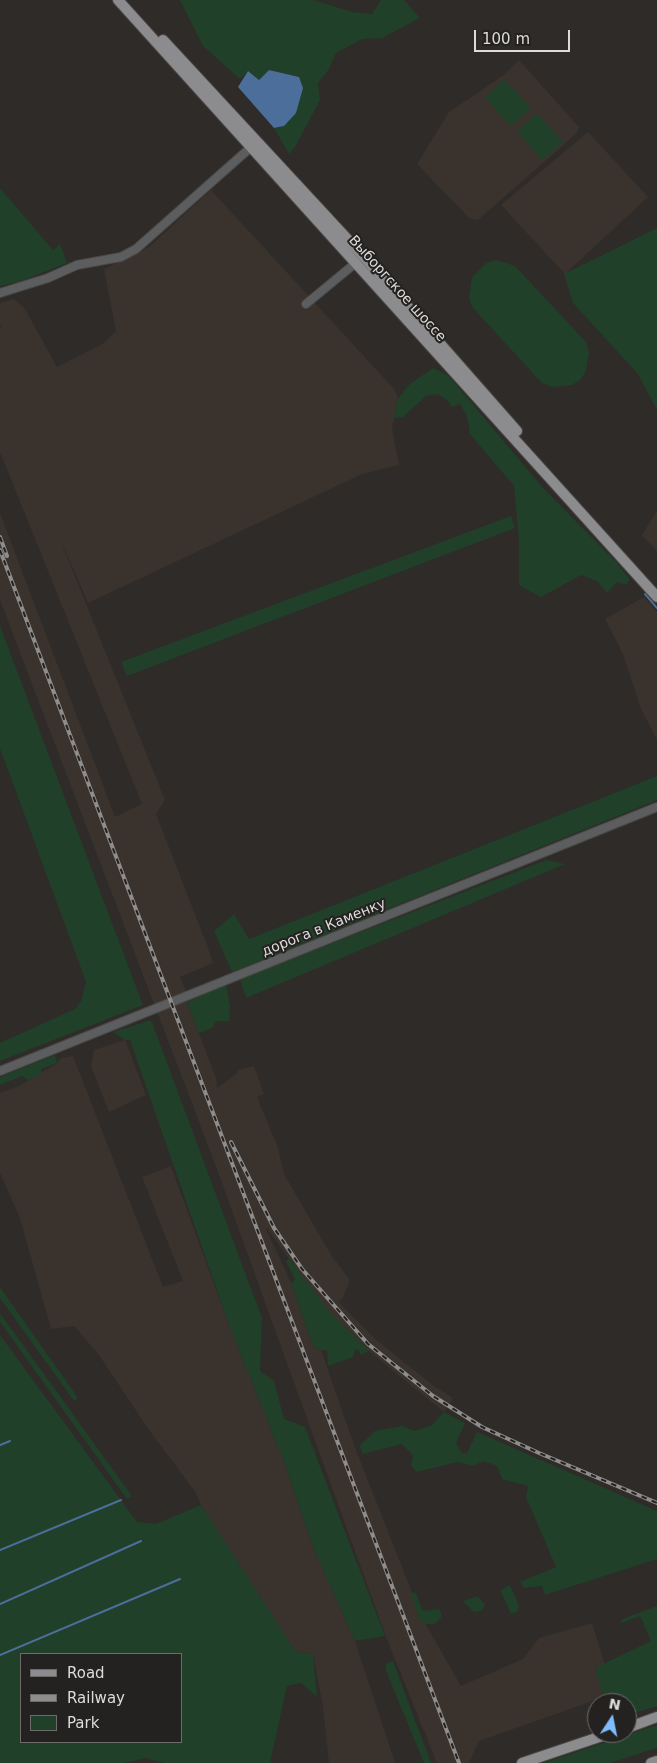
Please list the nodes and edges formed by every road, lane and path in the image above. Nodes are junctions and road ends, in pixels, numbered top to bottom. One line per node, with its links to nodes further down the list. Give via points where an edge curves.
1 (118, 0): 3 (main road, Выборгское шоссе)
2 (126, 0): 4 (main road, Выборгское шоссе)
3 (250, 148): 5 (main road, Выборгское шоссе); 6 (street, via 136,249 122,257 77,265)
4 (364, 257): 5 (street); 8 (main road, Выборгское шоссе)
5 (354, 263): 7 (street); 9 (main road, Выборгское шоссе)
6 (0, 293)
7 (306, 304)
8 (657, 587)
9 (657, 597)
10 (657, 807): 11 (street, дорога в Каменку)
11 (0, 1071)
12 (657, 1718): 13 (main road)
13 (637, 1725)
14 (587, 1741): 16 (main road)
15 (657, 1761): 17 (main road)
16 (522, 1763)
17 (651, 1763)

